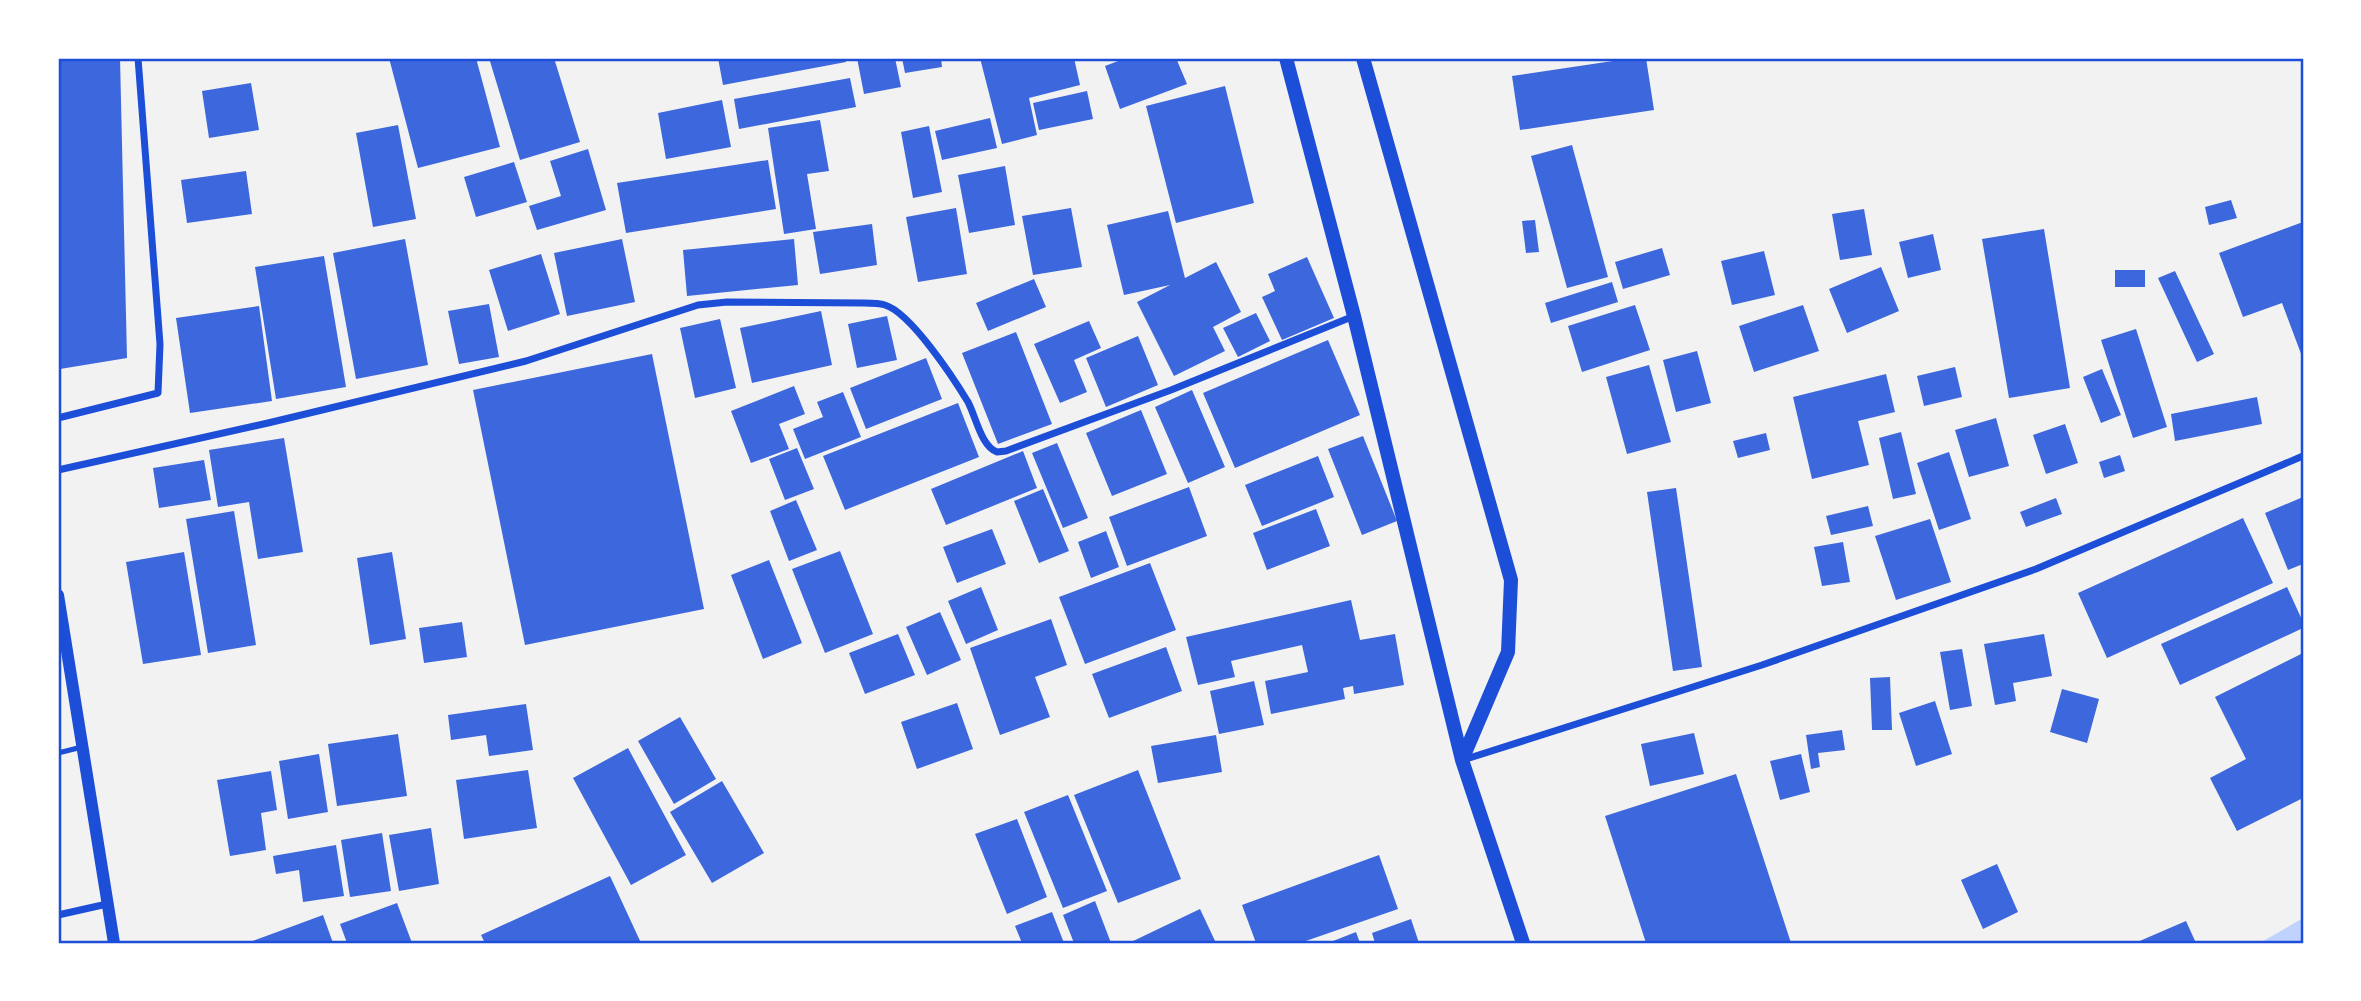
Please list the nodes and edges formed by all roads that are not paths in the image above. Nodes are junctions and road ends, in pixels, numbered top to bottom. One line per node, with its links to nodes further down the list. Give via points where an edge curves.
1 (138, 58): 5 (street, via 160,344 158,393)
2 (1286, 58): 4 (main road)
3 (1363, 58): 11 (main road, via 1511,580 1508,652)
4 (1354, 316): 7 (street, via 1006,451 989,447 968,403 920,332 886,305 727,302 698,305 513,364); 11 (main road)
5 (58, 418)
6 (2303, 456): 11 (street, via 2036,569 1762,665)
7 (58, 470)
8 (58, 595): 9 (street)
9 (82, 747): 10 (lane); 12 (street)
10 (58, 753)
11 (1462, 760): 15 (main road)
12 (107, 904): 13 (street); 14 (street)
13 (58, 915)
14 (114, 943)
15 (1524, 943)

